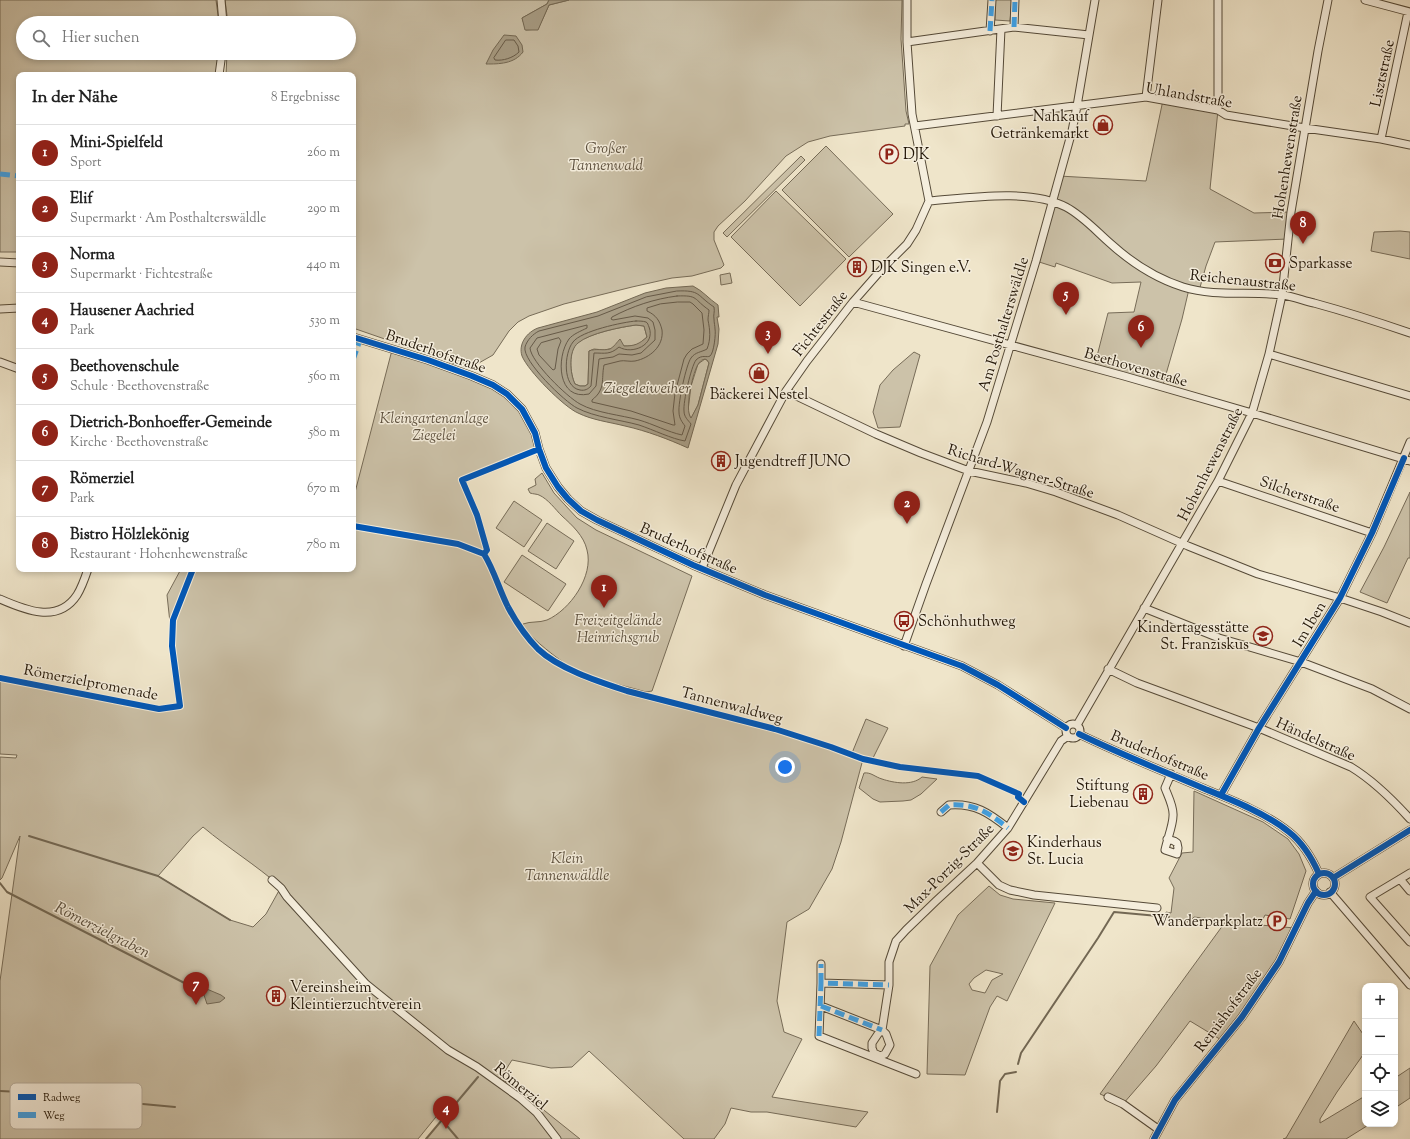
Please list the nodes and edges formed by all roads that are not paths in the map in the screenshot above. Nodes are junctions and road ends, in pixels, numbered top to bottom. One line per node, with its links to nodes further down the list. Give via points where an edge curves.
1 (221, 0): 11 (street)
2 (907, 0): 16 (street)
3 (992, 0): 14 (street)
4 (1015, 0): 12 (street)
5 (1095, 0): 15 (street, Am Posthalterswäldle)
6 (1158, 0): 19 (street)
7 (1218, 0): 21 (street)
8 (1328, 0): 24 (street, Hohenhewenstraße)
9 (1365, 0): 10 (street)
10 (1409, 12): 25 (street, Lisztstraße)
11 (222, 16)
12 (1014, 27): 13 (street); 15 (street)
13 (1001, 29): 14 (street); 22 (street)
14 (990, 31): 16 (street)
15 (1089, 35): 20 (street, Am Posthalterswäldle)
16 (907, 42): 23 (street)
17 (221, 60): 18 (street)
18 (220, 72)
19 (1146, 97): 20 (street, Uhlandstraße); 21 (street, Uhlandstraße)
20 (1077, 106): 22 (street, Uhlandstraße); 28 (street, Am Posthalterswäldle)
21 (1218, 110): 24 (street, Uhlandstraße, via 1226,114)
22 (997, 116): 23 (street, Uhlandstraße)
23 (915, 126): 27 (street)
24 (1304, 128): 25 (street, Uhlandstraße); 31 (street, Hohenhewenstraße)
25 (1381, 139): 26 (street, Uhlandstraße)
26 (1410, 145)
27 (929, 201): 28 (street, Reichenaustraße, via 1007,196); 32 (street, Fichtestraße, via 907,244)
28 (1052, 202): 31 (street, Reichenaustraße, via 1065,206 1077,214 1136,265 1171,283 1199,291); 37 (street, Am Posthalterswäldle)
29 (0, 262): 30 (street)
30 (16, 263)
31 (1282, 295): 35 (street, Reichenaustraße, via 1334,308); 38 (street, Hohenhewenstraße)
32 (853, 302): 37 (street, Beethovenstraße); 41 (street, Fichtestraße)
33 (16, 308): 34 (street)
34 (0, 309)
35 (1410, 333)
36 (356, 338): 50 (street, Bruderhofstraße, via 472,376 507,394 522,409 535,433 546,468 568,499 598,520)
37 (1010, 344): 43 (street, Beethovenstraße); 46 (street, Am Posthalterswäldle, via 987,422)
38 (1269, 354): 42 (street); 43 (street, Hohenhewenstraße)
39 (0, 362): 40 (street)
40 (16, 368)
41 (786, 391): 46 (street, Richard-Wagner-Straße, via 876,434); 50 (street, Fichtestraße, via 736,485)
42 (1410, 396)
43 (1252, 413): 45 (street, Beethovenstraße); 47 (street, Hohenhewenstraße)
44 (1410, 442): 45 (street, Im Iben)
45 (1407, 460): 48 (street, Im Iben)
46 (969, 470): 49 (street, Richard-Wagner-Straße, via 1056,492); 56 (street, Am Posthalterswäldle)
47 (1218, 481): 48 (street, Silcherstraße); 49 (street, Hohenhewenstraße)
48 (1372, 533): 52 (street, Im Iben)
49 (1182, 543): 52 (street, Richard-Wagner-Straße, via 1258,574); 54 (street, Hohenhewenstraße)
50 (702, 568): 56 (street, Bruderhofstraße, via 775,599)
51 (87, 572): 53 (street, via 76,596 57,611 37,612)
52 (1340, 598): 55 (street, Richard-Wagner-Straße); 57 (street, Im Iben)
53 (0, 599)
54 (1144, 608): 57 (street, via 1219,638); 58 (street, Hohenhewenstraße)
55 (1410, 623)
56 (904, 646): 61 (street, Bruderhofstraße, via 952,662 987,679)
57 (1301, 662): 59 (street, via 1372,689); 62 (street, Im Iben)
58 (1108, 669): 60 (street, Hohenhewenstraße); 62 (street, Händelstraße, via 1137,683)
59 (1410, 709)
60 (1077, 725): 61 (street, via 1071,724); 63 (street)
61 (1066, 728): 64 (street)
62 (1259, 728): 66 (street, Im Iben); 68 (street, Händelstraße, via 1363,774 1394,800)
63 (1079, 734): 64 (street, via 1072,738); 65 (street, Bruderhofstraße)
64 (1068, 736): 69 (street, Max-Porzig-Straße, via 1061,741)
65 (1171, 774): 66 (street, Bruderhofstraße); 71 (street, via 1165,788 1174,815)
66 (1221, 795): 74 (street, Bruderhofstraße, via 1269,818 1291,833 1307,851)
67 (941, 812): 69 (street, via 949,805 965,804 982,810)
68 (1410, 820)
69 (1008, 828): 72 (street, Max-Porzig-Straße)
70 (1410, 830): 75 (street)
71 (1167, 839)
72 (977, 863): 81 (street, via 999,885 1010,890 1034,895); 85 (street, Max-Porzig-Straße, via 896,941 889,962)
73 (1410, 873): 76 (street)
74 (1319, 874): 75 (street, via 1329,874); 78 (street, via 1313,882)
75 (1333, 878): 80 (street, via 1333,888)
76 (1400, 879): 79 (street); 82 (street, via 1370,897)
77 (272, 880): 93 (street, Römerziel, via 366,984 448,1050 520,1098 537,1113)
78 (1316, 891): 80 (street, via 1320,894); 92 (street, Remishofstraße, via 1279,962 1242,1017 1175,1100)
79 (1410, 891)
80 (1330, 892): 86 (street)
81 (1156, 908)
82 (1410, 942)
83 (821, 964): 84 (street)
84 (821, 983): 85 (street); 87 (street)
85 (889, 985): 88 (street, Max-Porzig-Straße)
86 (1410, 985)
87 (821, 1006): 88 (street); 89 (street, via 819,1036)
88 (882, 1030): 89 (street, Max-Porzig-Straße, via 872,1043); 89 (street, via 889,1039 889,1049 880,1056)
89 (873, 1054): 90 (street)
90 (916, 1074)
91 (1108, 1097): 92 (street, via 1123,1104)
92 (1158, 1129): 94 (street, Remishofstraße)
93 (557, 1139)
94 (1154, 1139)

